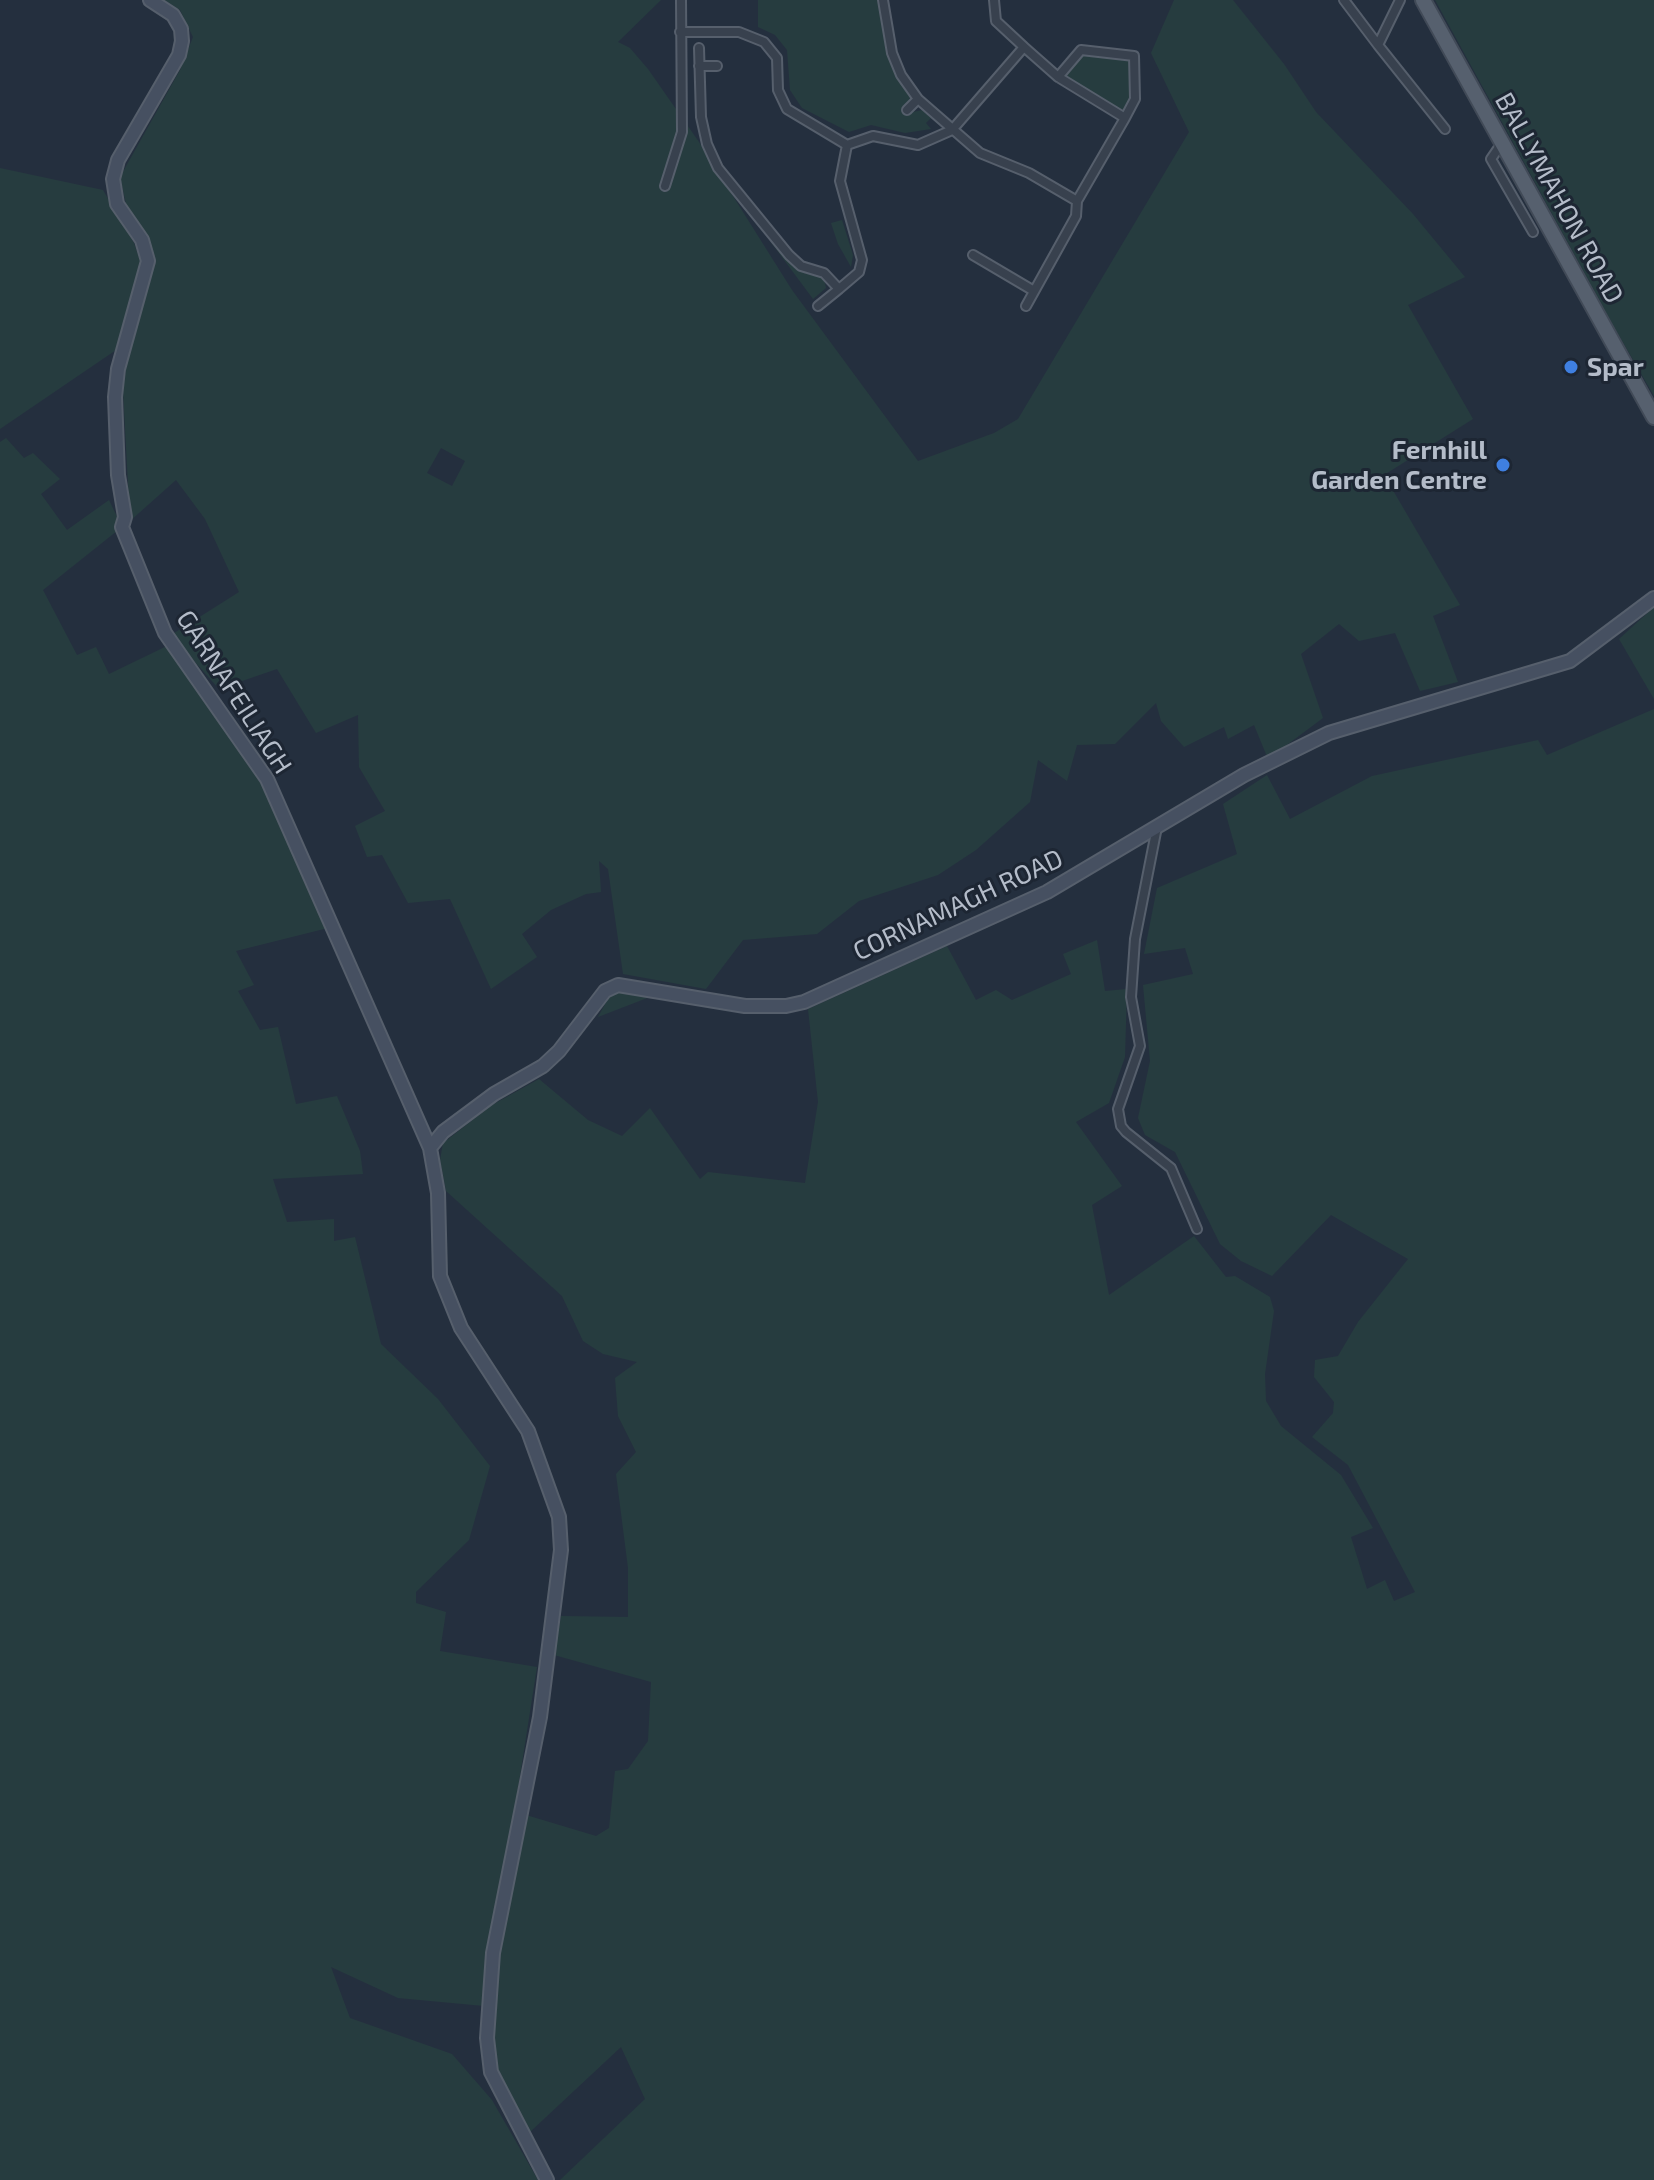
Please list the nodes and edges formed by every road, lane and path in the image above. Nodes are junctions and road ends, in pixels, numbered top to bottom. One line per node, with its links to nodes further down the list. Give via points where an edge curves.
1 (150, 0): 33 (street, GARNAFEILIAGH, via 173,15 182,41 118,160 113,193 142,240 148,261 115,397 122,527 165,633 267,779)
2 (681, 0): 8 (street)
3 (883, 0): 15 (street, via 892,53)
4 (994, 0): 10 (street, via 996,21)
5 (1344, 0): 9 (street)
6 (1400, 0): 9 (street)
7 (1423, 0): 20 (main road, BALLYMAHON ROAD)
8 (680, 32): 21 (street, via 731,31 764,42 777,58 783,104); 22 (street, via 682,132)
9 (1378, 45): 18 (street)
10 (1024, 47): 14 (street); 19 (street)
11 (699, 48): 12 (street)
12 (699, 66): 13 (street); 26 (street, via 701,117 718,168 789,255 801,266 824,273)
13 (717, 66)
14 (1058, 77): 17 (street); 17 (street, via 1081,50 1138,56 1136,95)
15 (918, 99): 16 (street); 19 (street)
16 (907, 110)
17 (1125, 118): 23 (street)
18 (1445, 129)
19 (952, 130): 21 (street, via 918,145 870,136); 23 (street, via 980,153)
20 (1502, 143): 24 (street, via 1491,159); 30 (main road, BALLYMAHON ROAD)
21 (847, 145): 26 (street, via 840,181 862,260 859,272)
22 (665, 186)
23 (1077, 201): 27 (street, via 1076,216)
24 (1533, 232)
25 (973, 255): 27 (street)
26 (839, 289): 28 (street)
27 (1034, 291): 29 (street)
28 (818, 306)
29 (1026, 306)
30 (1654, 417)
31 (1654, 598): 32 (street, CORNAMAGH ROAD, via 1570,661 1329,733)
32 (1157, 827): 33 (street, CORNAMAGH ROAD, via 1047,892 804,1002 745,1006 618,985 605,991 543,1066 494,1094); 34 (street, via 1135,939 1131,997 1140,1046 1118,1109 1121,1126 1171,1168)
33 (430, 1148): 35 (street, GARNAFEILIAGH, via 438,1193 440,1276 461,1328 528,1431 559,1517 561,1550 540,1717 493,1953 487,2038 491,2072)
34 (1197, 1229)
35 (547, 2180)

